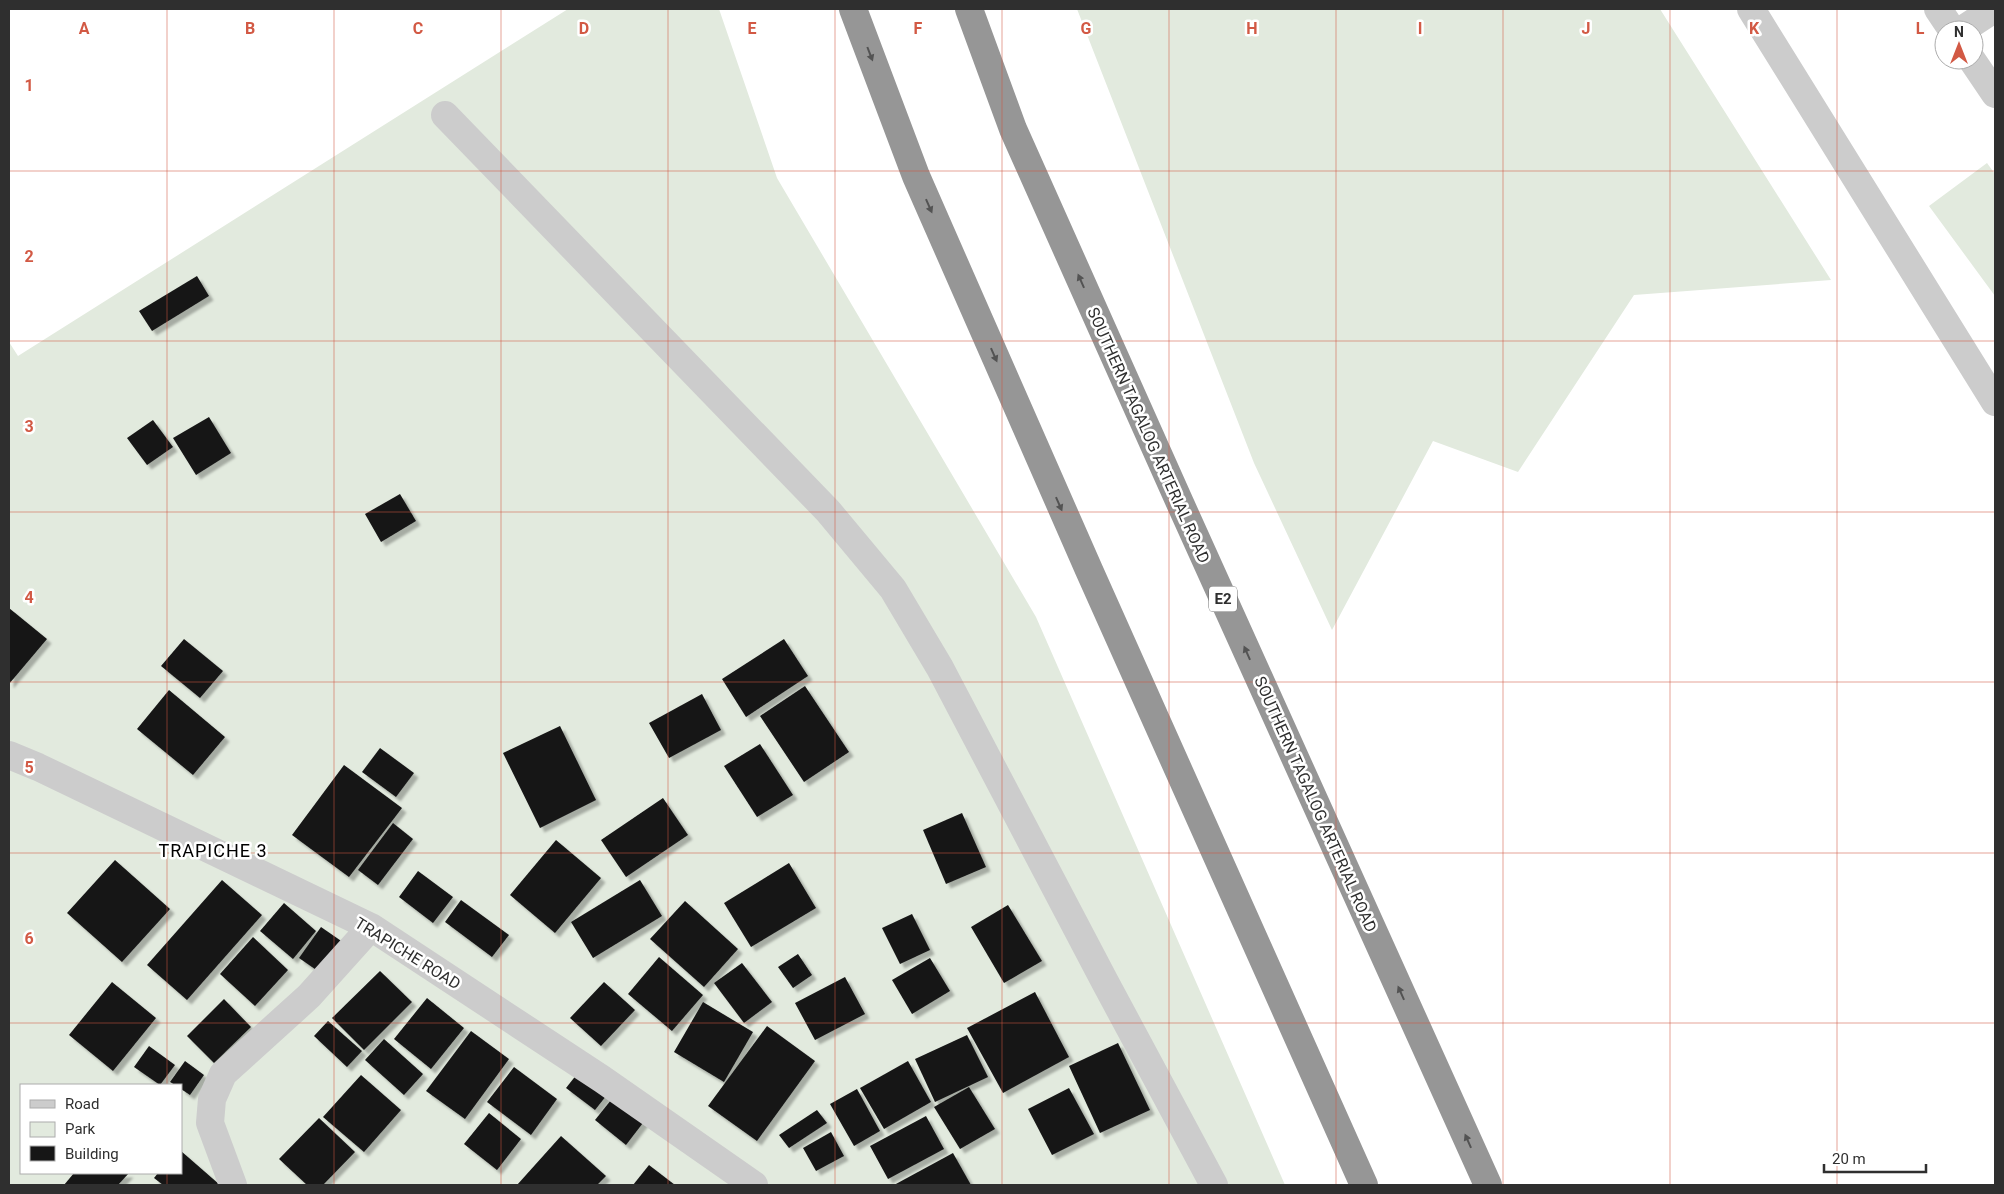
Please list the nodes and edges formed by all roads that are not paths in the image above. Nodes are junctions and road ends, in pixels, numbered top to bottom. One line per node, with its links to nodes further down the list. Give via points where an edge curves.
1 (853, 9): 17 (highway, one-way to 17, via 920,185)
2 (969, 9): 18 (highway, SOUTHERN TAGALOG ARTERIAL ROAD / E2, one-way to 2, via 1017,138)
3 (1751, 9): 11 (street)
4 (1938, 9): 6 (street)
5 (1994, 9): 7 (street)
6 (1945, 20)
7 (1977, 20)
8 (1979, 70): 9 (street)
9 (1995, 94)
10 (445, 115): 16 (street, via 828,510 893,589 940,668)
11 (1992, 387)
12 (9, 755): 13 (street, TRAPICHE ROAD)
13 (371, 927): 14 (street, via 309,996 223,1074 212,1099 210,1123); 15 (street, TRAPICHE ROAD, via 602,1079)
14 (233, 1185)
15 (754, 1185)
16 (1214, 1185)
17 (1364, 1185)
18 (1488, 1185)

